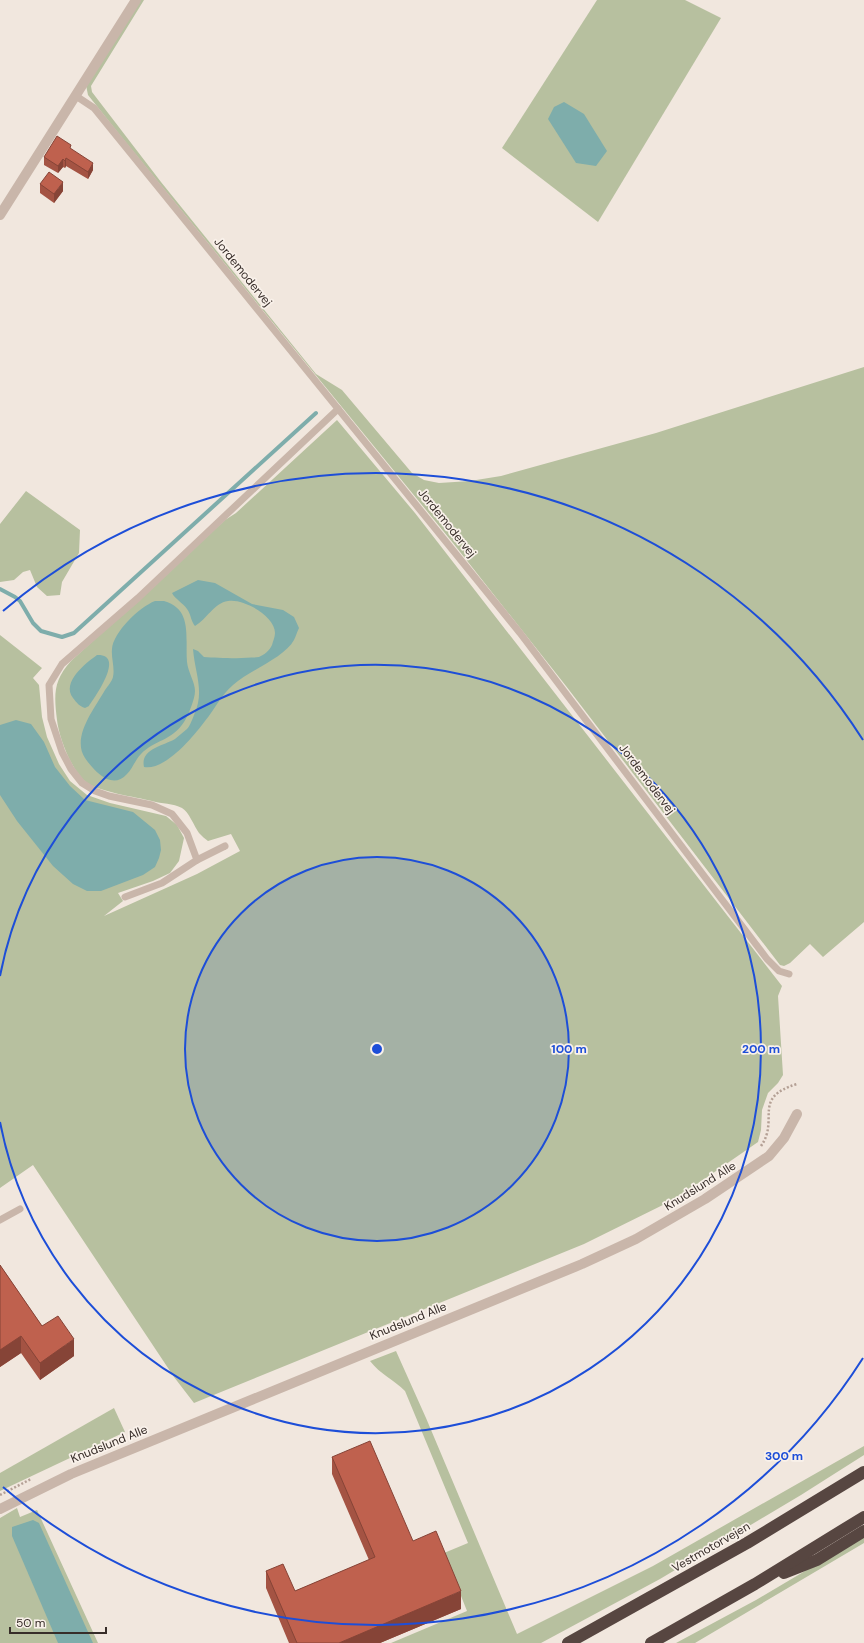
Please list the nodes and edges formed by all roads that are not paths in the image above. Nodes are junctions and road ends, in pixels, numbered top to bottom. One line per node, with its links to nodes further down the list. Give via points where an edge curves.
1 (136, 0): 2 (street)
2 (76, 96): 3 (street); 4 (lane, Jordemodervej, via 94,108)
3 (0, 215)
4 (338, 409): 6 (lane, via 138,598 62,664 50,685 51,719 71,770 82,783 95,792 152,805 172,814 187,833); 8 (lane, Jordemodervej, via 520,633 767,959 779,971)
5 (225, 846): 6 (lane)
6 (197, 860): 7 (lane, via 162,883)
7 (125, 897)
8 (789, 974)
9 (797, 1114): 13 (street, Knudslund Alle, via 784,1138 769,1156 705,1199 636,1239 582,1264 70,1474)
10 (20, 1209): 11 (lane)
11 (0, 1220)
12 (864, 1472): 17 (highway, Vestmotorvejen, via 748,1543)
13 (0, 1509)
14 (864, 1517): 16 (highway)
15 (864, 1530): 16 (highway, via 817,1560)
16 (755, 1584): 18 (highway)
17 (568, 1643)
18 (651, 1643)

